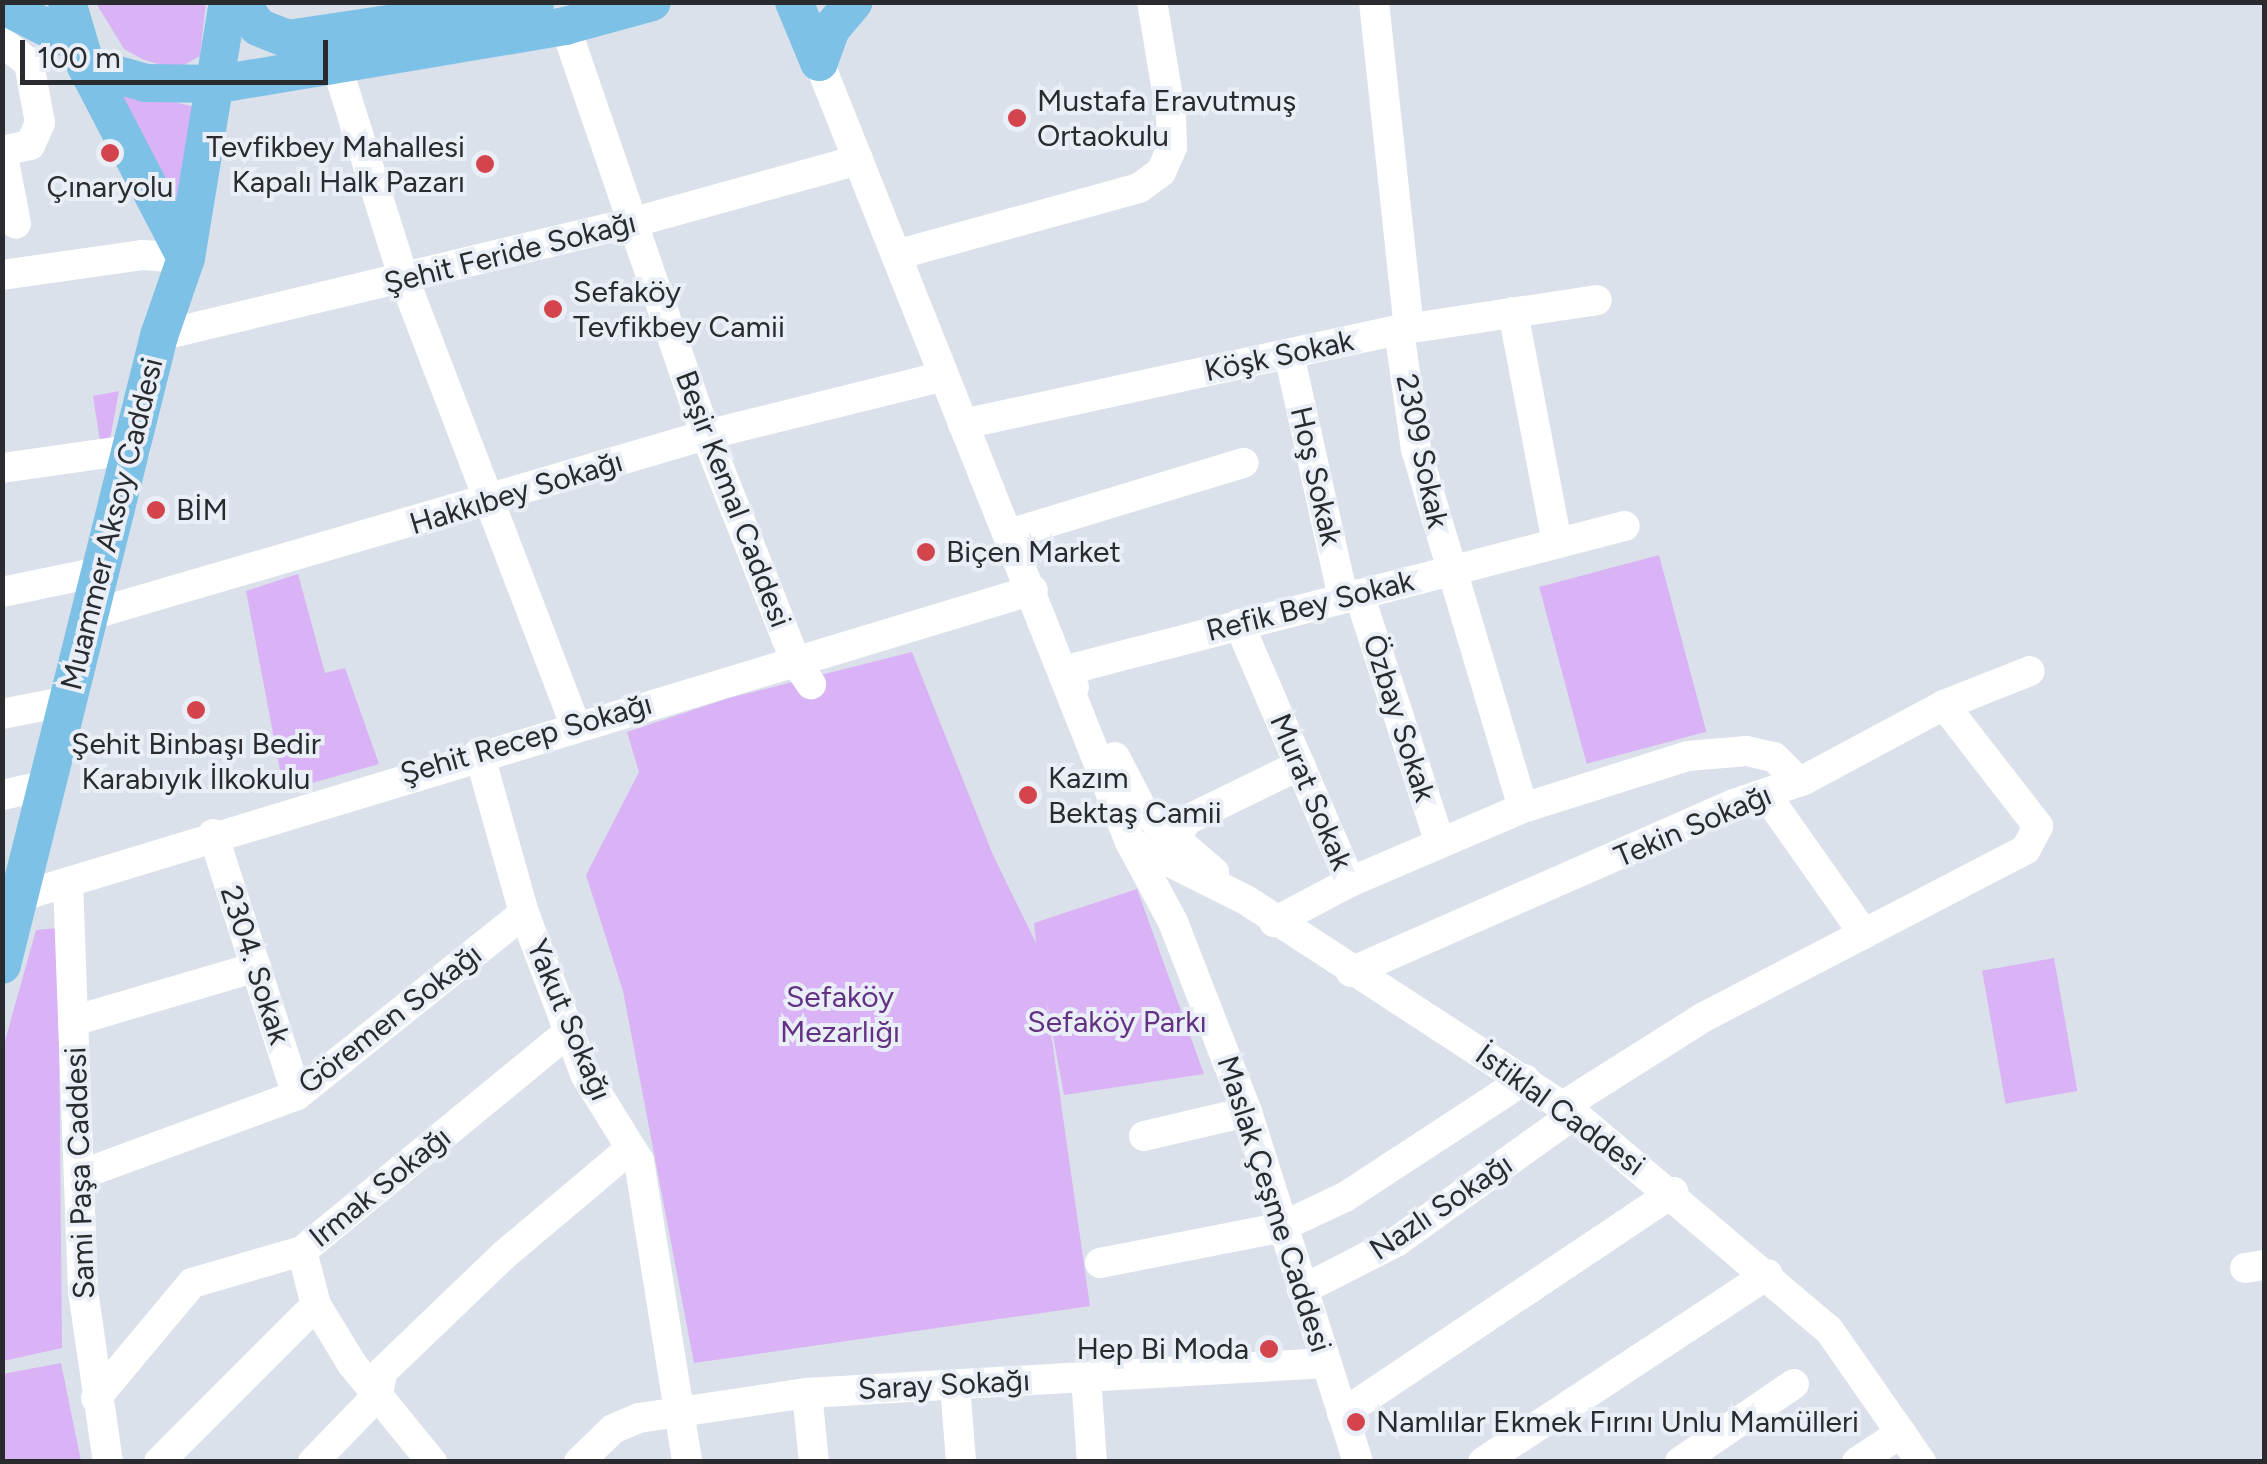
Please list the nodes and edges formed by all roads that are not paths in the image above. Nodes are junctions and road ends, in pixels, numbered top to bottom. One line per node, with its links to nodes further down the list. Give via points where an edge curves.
1 (67, 2): 13 (main road)
2 (228, 2): 16 (main road, Muammer Aksoy Caddesi)
3 (240, 2): 4 (main road, via 258,26 288,39)
4 (535, 2)
5 (652, 2): 11 (main road)
6 (794, 2): 14 (main road)
7 (854, 2): 14 (main road, via 831,29)
8 (1152, 2): 21 (street, via 1172,131 1161,172 1139,188)
9 (1374, 2): 27 (street, 2309 Sokak)
10 (2, 5): 13 (main road)
11 (565, 26): 15 (main road); 19 (street, Beşir Kemal Caddesi)
12 (2, 42): 17 (street, via 28,63 40,123 30,145)
13 (80, 54): 16 (main road, via 146,83); 22 (main road)
14 (819, 62): 18 (street)
15 (337, 67): 16 (main road); 24 (street)
16 (219, 84): 22 (main road, Muammer Aksoy Caddesi)
17 (2, 151): 20 (street)
18 (858, 160): 19 (street, Şehit Feride Sokağı); 21 (street)
19 (632, 223): 24 (street, Şehit Feride Sokağı); 32 (street, Beşir Kemal Caddesi)
20 (16, 224)
21 (896, 255): 30 (street)
22 (186, 258): 23 (street, via 142,254); 28 (main road, Muammer Aksoy Caddesi)
23 (2, 275)
24 (404, 279): 28 (street, Şehit Feride Sokağı); 36 (street)
25 (1597, 300): 26 (street, Köşk Sokak)
26 (1513, 312): 27 (street, Köşk Sokak); 39 (street)
27 (1404, 329): 29 (street, Köşk Sokak); 41 (street, 2309 Sokak, via 1416,450)
28 (159, 336): 33 (main road, Muammer Aksoy Caddesi)
29 (1289, 354): 31 (street, Köşk Sokak); 44 (street, Hoş Sokak)
30 (944, 376): 31 (street); 32 (street, Hakkıbey Sokağı)
31 (963, 424): 38 (street)
32 (706, 435): 36 (street, Hakkıbey Sokağı); 49 (street, Beşir Kemal Caddesi)
33 (136, 448): 35 (street); 40 (main road, Muammer Aksoy Caddesi)
34 (1243, 463): 38 (street)
35 (2, 468)
36 (489, 502): 45 (street, Hakkıbey Sokağı); 53 (street)
37 (1625, 526): 39 (street, Refik Bey Sokak)
38 (1009, 534): 42 (street)
39 (1557, 543): 41 (street, Refik Bey Sokak)
40 (103, 571): 43 (street); 45 (main road, Muammer Aksoy Caddesi)
41 (1448, 571): 44 (street, Refik Bey Sokak); 60 (street, 2309 Sokak)
42 (1033, 590): 48 (street); 49 (street, Şehit Recep Sokağı)
43 (2, 592)
44 (1351, 596): 46 (street, Refik Bey Sokak); 64 (street, Özbay Sokak)
45 (90, 614): 50 (main road, Muammer Aksoy Caddesi)
46 (1239, 624): 48 (street, Refik Bey Sokak); 55 (street, Murat Sokak)
47 (2030, 670): 51 (street, Tekin Sokağı)
48 (1063, 671): 62 (street, via 1143,811); 63 (street, Maslak Çeşme Caddesi)
49 (804, 673): 53 (street, Şehit Recep Sokağı)
50 (68, 701): 52 (street); 57 (main road, Muammer Aksoy Caddesi)
51 (1944, 704): 56 (street, Tekin Sokağı); 71 (street, Nazlı Sokağı, via 2038,826 2026,849)
52 (2, 714)
53 (574, 724): 54 (street, Şehit Recep Sokağı)
54 (479, 752): 61 (street, Şehit Recep Sokağı); 69 (street, Yakut Sokağı)
55 (1300, 764): 62 (street, via 1188,820); 66 (street, Murat Sokak)
56 (1799, 782): 58 (street, Tekin Sokağı); 60 (street, via 1774,757 1688,756)
57 (48, 785): 59 (street); 67 (main road, Muammer Aksoy Caddesi)
58 (1766, 794): 71 (street); 74 (street, Tekin Sokağı)
59 (2, 796)
60 (1522, 805): 64 (street)
61 (212, 834): 65 (street, Şehit Recep Sokağı); 73 (street, 2304. Sokak)
62 (1175, 838): 68 (street)
63 (1130, 842): 68 (street, İstiklal Caddesi); 80 (street, Maslak Çeşme Caddesi, via 1173,922)
64 (1440, 844): 66 (street)
65 (68, 882): 67 (street, Şehit Recep Sokağı); 75 (street, Sami Paşa Caddesi)
66 (1350, 882): 70 (street, Murat Sokak)
67 (22, 896): 72 (main road, Muammer Aksoy Caddesi)
68 (1246, 900): 70 (street, İstiklal Caddesi)
69 (524, 913): 76 (street, Yakut Sokağı); 78 (street, Göremen Sokağı)
70 (1274, 922): 74 (street, İstiklal Caddesi)
71 (1864, 934): 79 (street, Nazlı Sokağı, via 1702,1018)
72 (5, 946)
73 (256, 967): 75 (street); 78 (street, 2304. Sokak)
74 (1351, 972): 77 (street, İstiklal Caddesi)
75 (73, 1021): 83 (street, Sami Paşa Caddesi)
76 (570, 1031): 82 (street, Yakut Sokağı, via 585,1074); 86 (street, Irmak Sokağı)
77 (1525, 1079): 79 (street, İstiklal Caddesi); 85 (street, via 1345,1197)
78 (297, 1096): 83 (street, Göremen Sokağı)
79 (1569, 1110): 84 (street, İstiklal Caddesi); 89 (street, Nazlı Sokağı, via 1396,1242)
80 (1247, 1112): 81 (street); 85 (street, Maslak Çeşme Caddesi)
81 (1144, 1136)
82 (631, 1148): 96 (street, via 504,1255 382,1372); 98 (street, Yakut Sokağı, via 640,1161)
83 (80, 1176): 97 (street, Sami Paşa Caddesi, via 83,1291)
84 (1673, 1192): 88 (street, İstiklal Caddesi); 99 (street)
85 (1279, 1228): 87 (street); 89 (street, Maslak Çeşme Caddesi)
86 (302, 1251): 90 (street); 97 (street, Irmak Sokağı, via 192,1284)
87 (1100, 1263)
88 (1768, 1274): 100 (street, İstiklal Caddesi, via 1829,1330); 111 (street)
89 (1302, 1290): 91 (street, Maslak Çeşme Caddesi)
90 (316, 1305): 96 (street); 102 (street)
91 (1326, 1364): 92 (street, Saray Sokağı); 99 (street, Maslak Çeşme Caddesi)
92 (1086, 1378): 94 (street, Saray Sokağı); 109 (street)
93 (1794, 1384): 112 (street)
94 (955, 1385): 95 (street, Saray Sokağı); 108 (street)
95 (807, 1393): 98 (street, Saray Sokağı); 107 (street)
96 (378, 1395): 103 (street); 104 (street)
97 (96, 1398): 101 (street, Sami Paşa Caddesi)
98 (682, 1412): 105 (street, Saray Sokağı, via 613,1428); 106 (street, Yakut Sokağı)
99 (1342, 1414): 110 (street, Maslak Çeşme Caddesi)
100 (1901, 1433): 113 (street); 114 (street, İstiklal Caddesi)
101 (108, 1462)
102 (159, 1462)
103 (314, 1462)
104 (432, 1462)
105 (579, 1462)
106 (687, 1462)
107 (814, 1462)
108 (961, 1462)
109 (1092, 1462)
110 (1358, 1462)
111 (1483, 1462)
112 (1680, 1462)
113 (1857, 1462)
114 (1922, 1462)

